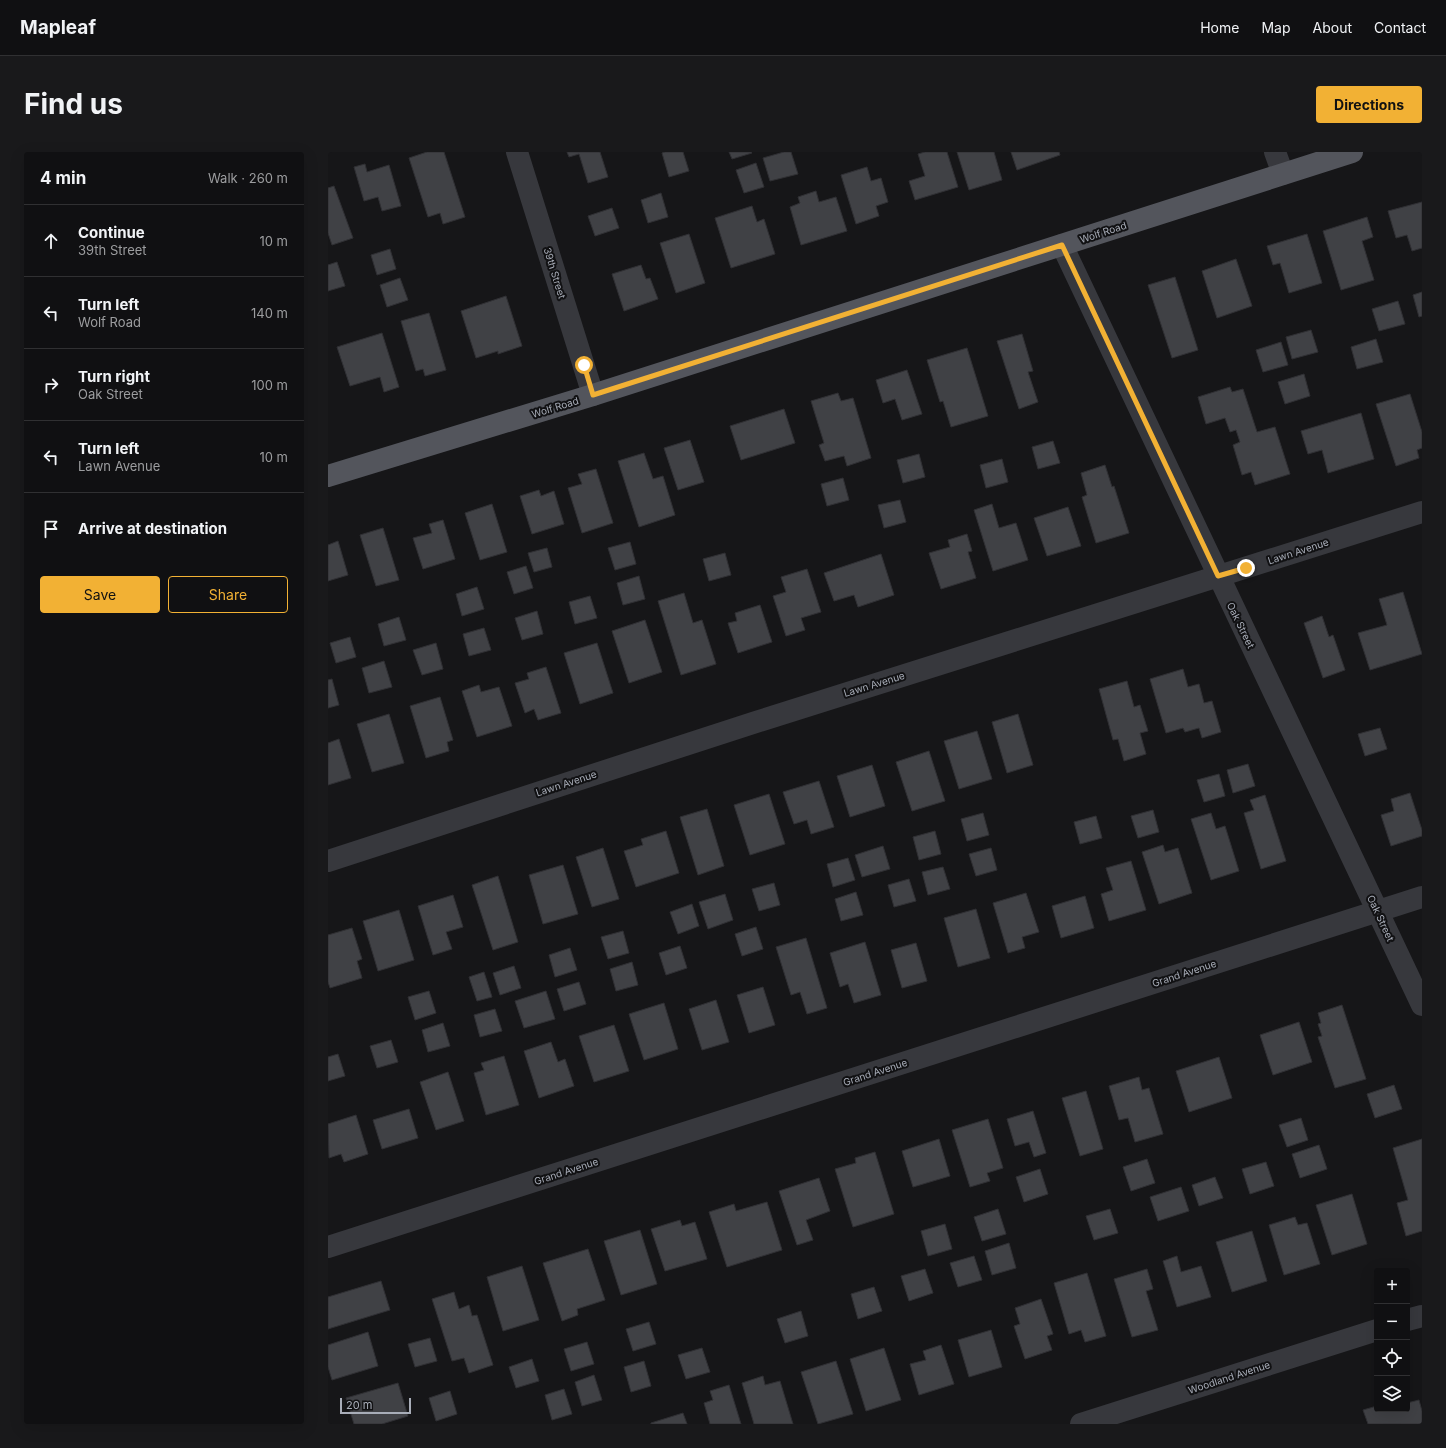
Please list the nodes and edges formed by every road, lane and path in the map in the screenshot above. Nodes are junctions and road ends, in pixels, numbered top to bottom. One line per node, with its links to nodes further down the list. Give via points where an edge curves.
1 (517, 152): 6 (street, 39th Street)
2 (1275, 152): 4 (street)
3 (1352, 152): 4 (main road, Wolf Road)
4 (1283, 174): 5 (main road, Wolf Road)
5 (1062, 245): 6 (main road, Wolf Road); 9 (street, Oak Street)
6 (593, 395): 7 (main road, Wolf Road)
7 (328, 476)
8 (1422, 512): 9 (street, Lawn Avenue)
9 (1218, 576): 10 (street, Lawn Avenue); 12 (street, Oak Street)
10 (328, 861)
11 (1422, 897): 12 (street, Grand Avenue)
12 (1377, 911): 13 (street, Oak Street); 14 (street, Grand Avenue)
13 (1422, 1005)
14 (328, 1247)
15 (1422, 1316): 16 (street)
16 (1410, 1319)
17 (1374, 1331): 18 (street, Woodland Avenue)
18 (1081, 1424)

